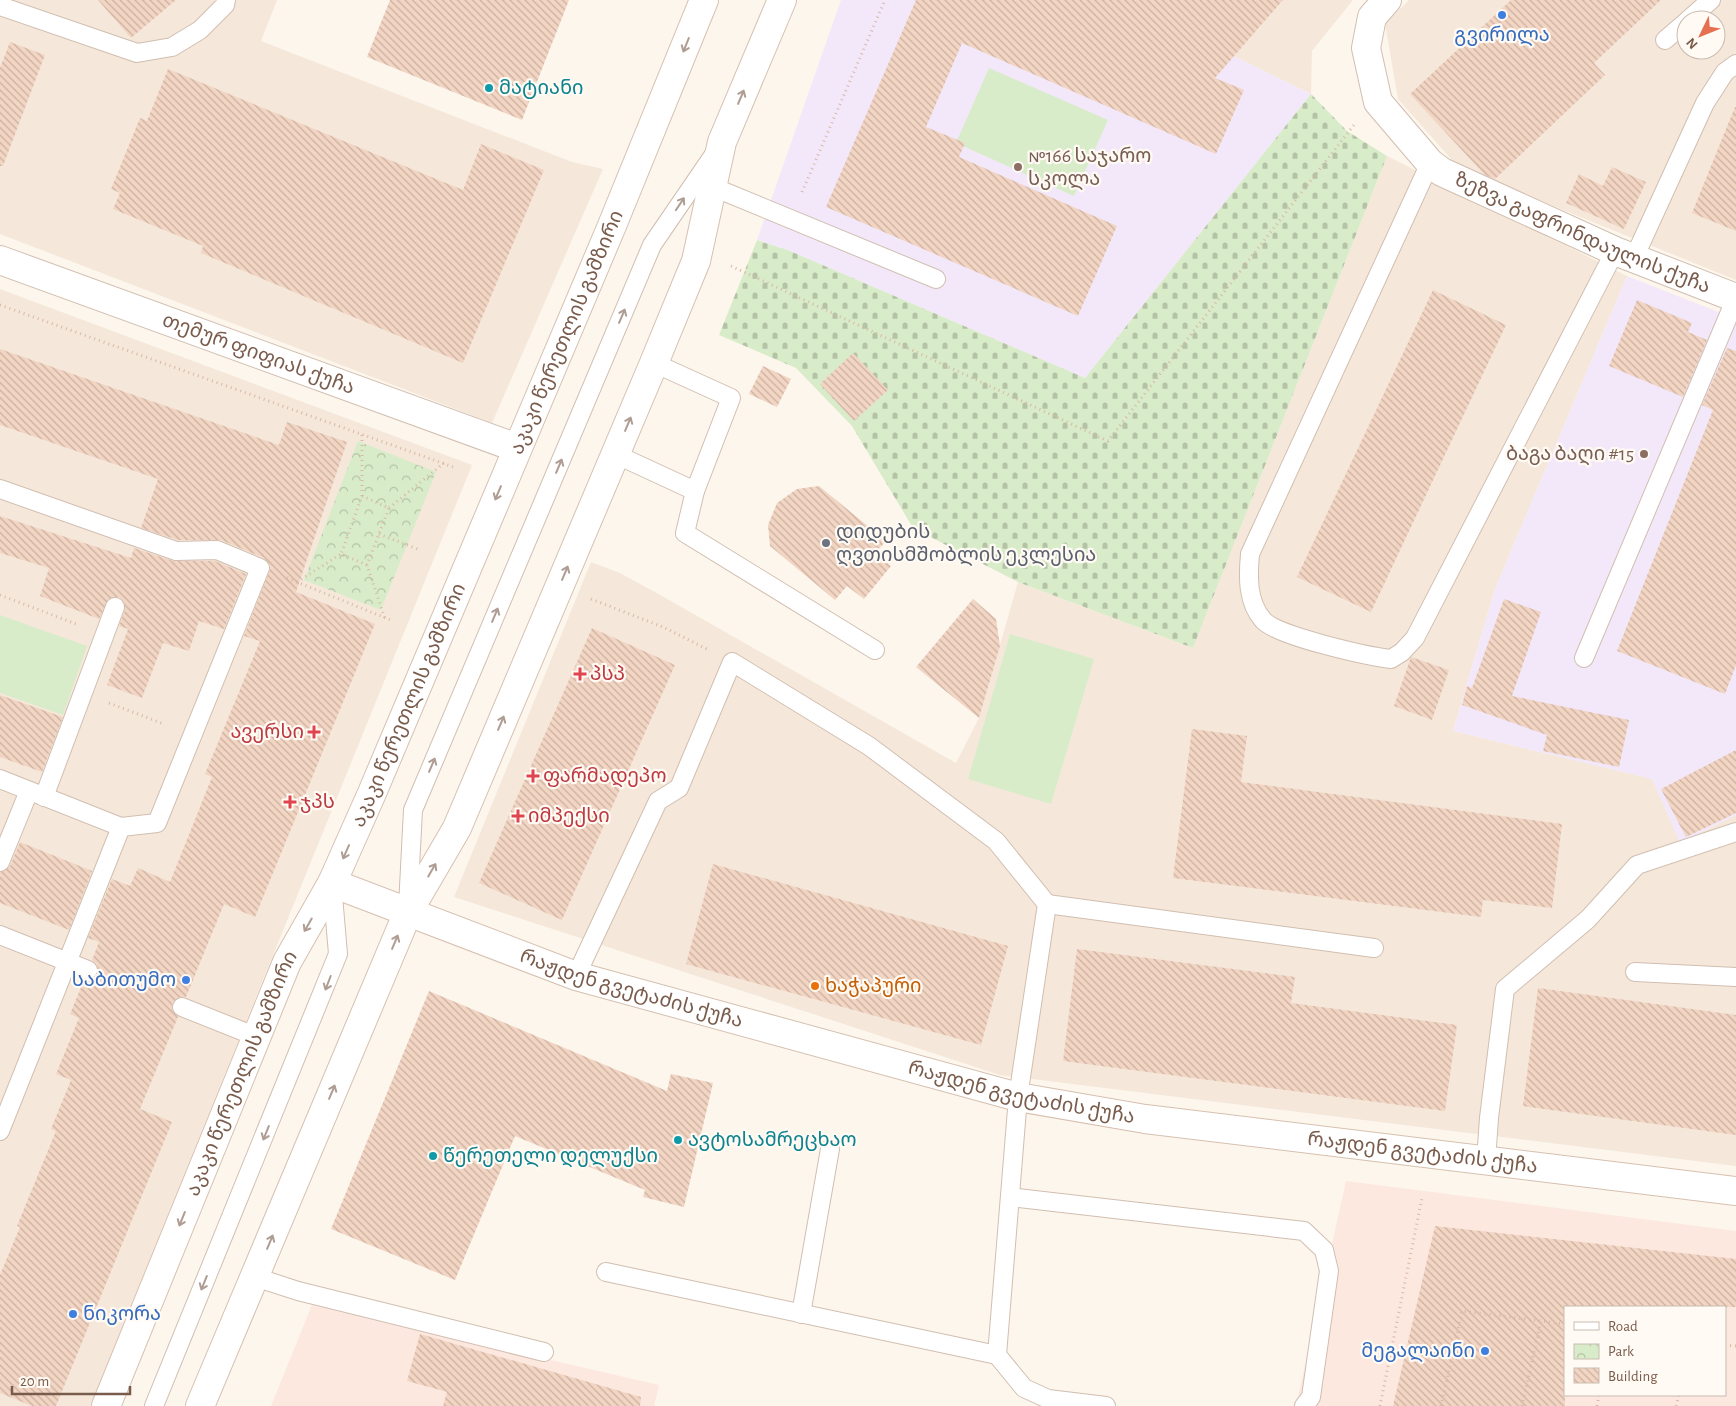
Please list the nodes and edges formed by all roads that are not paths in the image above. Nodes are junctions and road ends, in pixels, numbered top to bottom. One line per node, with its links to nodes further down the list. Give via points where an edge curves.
1 (226, 0): 6 (lane, via 225,5 200,30 172,47 137,54)
2 (704, 0): 19 (main road, აკაკი წერეთლის გამზირი, one-way to 19)
3 (782, 0): 11 (main road, one-way to 3)
4 (1387, 0): 12 (main road, ზეზვა გაფრინდაულის ქუჩა, via 1372,18 1366,48 1378,102)
5 (1711, 0): 7 (lane)
6 (0, 6)
7 (1700, 10)
8 (1676, 30): 9 (lane)
9 (1665, 40)
10 (1736, 64): 14 (lane, via 1725,72 1705,103)
11 (722, 142): 13 (main road); 33 (lane, one-way to 11, via 412,810 652,244)
12 (1430, 163): 14 (main road, ზეზვა გაფრინდაულის ქუჩა, via 1442,172); 14 (lane, via 1250,554 1247,581 1254,603 1263,620 1279,631 1391,659 1415,638)
13 (713, 187): 16 (lane); 18 (main road, via 696,261)
14 (1624, 255): 17 (main road, ზეზვა გაფრინდაულის ქუჩა)
15 (0, 260): 19 (main road, თემურ ფიფიას ქუჩა)
16 (936, 278)
17 (1736, 298): 25 (lane)
18 (654, 363): 20 (main road, one-way to 18); 22 (lane, via 731,398)
19 (517, 448): 31 (main road, აკაკი წერეთლის გამზირი, one-way to 31)
20 (615, 454): 22 (lane); 33 (main road, one-way to 20, via 457,828)
21 (0, 489): 28 (lane, via 176,551 217,550 260,568 157,823)
22 (695, 491): 24 (lane, via 685,533)
23 (115, 607): 27 (lane, via 83,693)
24 (875, 650)
25 (1584, 658)
26 (0, 779): 27 (lane)
27 (36, 794): 28 (lane); 30 (lane)
28 (121, 827): 36 (lane)
29 (1736, 832): 46 (lane, via 1638,865 1588,920 1505,989 1488,1118)
30 (0, 862)
31 (332, 883): 33 (main road, რაჟდენ გვეტაძის ქუჩა); 42 (main road, აკაკი წერეთლის გამზირი, one-way to 42, via 286,962); 55 (lane, one-way to 55, via 338,954 335,963)
32 (1047, 904): 35 (lane); 39 (lane, via 996,841 870,746 732,662 679,788 658,801); 43 (lane)
33 (408, 912): 39 (main road, რაჟდენ გვეტაძის ქუჩა); 50 (main road, one-way to 33)
34 (0, 935): 36 (lane)
35 (1374, 948)
36 (69, 962): 37 (lane); 44 (lane)
37 (88, 970)
38 (1634, 972): 40 (lane)
39 (576, 976): 43 (main road, რაჟდენ გვეტაძის ქუჩა)
40 (1736, 977)
41 (182, 1007): 42 (lane)
42 (257, 1037): 54 (main road, აკაკი წერეთლის გამზირი, one-way to 54)
43 (1018, 1097): 46 (main road, რაჟდენ გვეტაძის ქუჩა, via 1145,1120); 48 (lane)
44 (0, 1130)
45 (830, 1149): 51 (lane)
46 (1486, 1161): 47 (main road, რაჟდენ გვეტაძის ქუჩა)
47 (1736, 1191)
48 (1010, 1198): 53 (lane); 58 (lane, via 1304,1231 1324,1250 1329,1271 1311,1397)
49 (606, 1272): 51 (lane)
50 (255, 1278): 52 (lane); 56 (main road)
51 (801, 1314): 53 (lane)
52 (544, 1352)
53 (997, 1355): 57 (lane, via 1024,1388 1048,1399)
54 (106, 1406)
55 (154, 1406)
56 (200, 1406)
57 (1106, 1406)
58 (1304, 1406)

